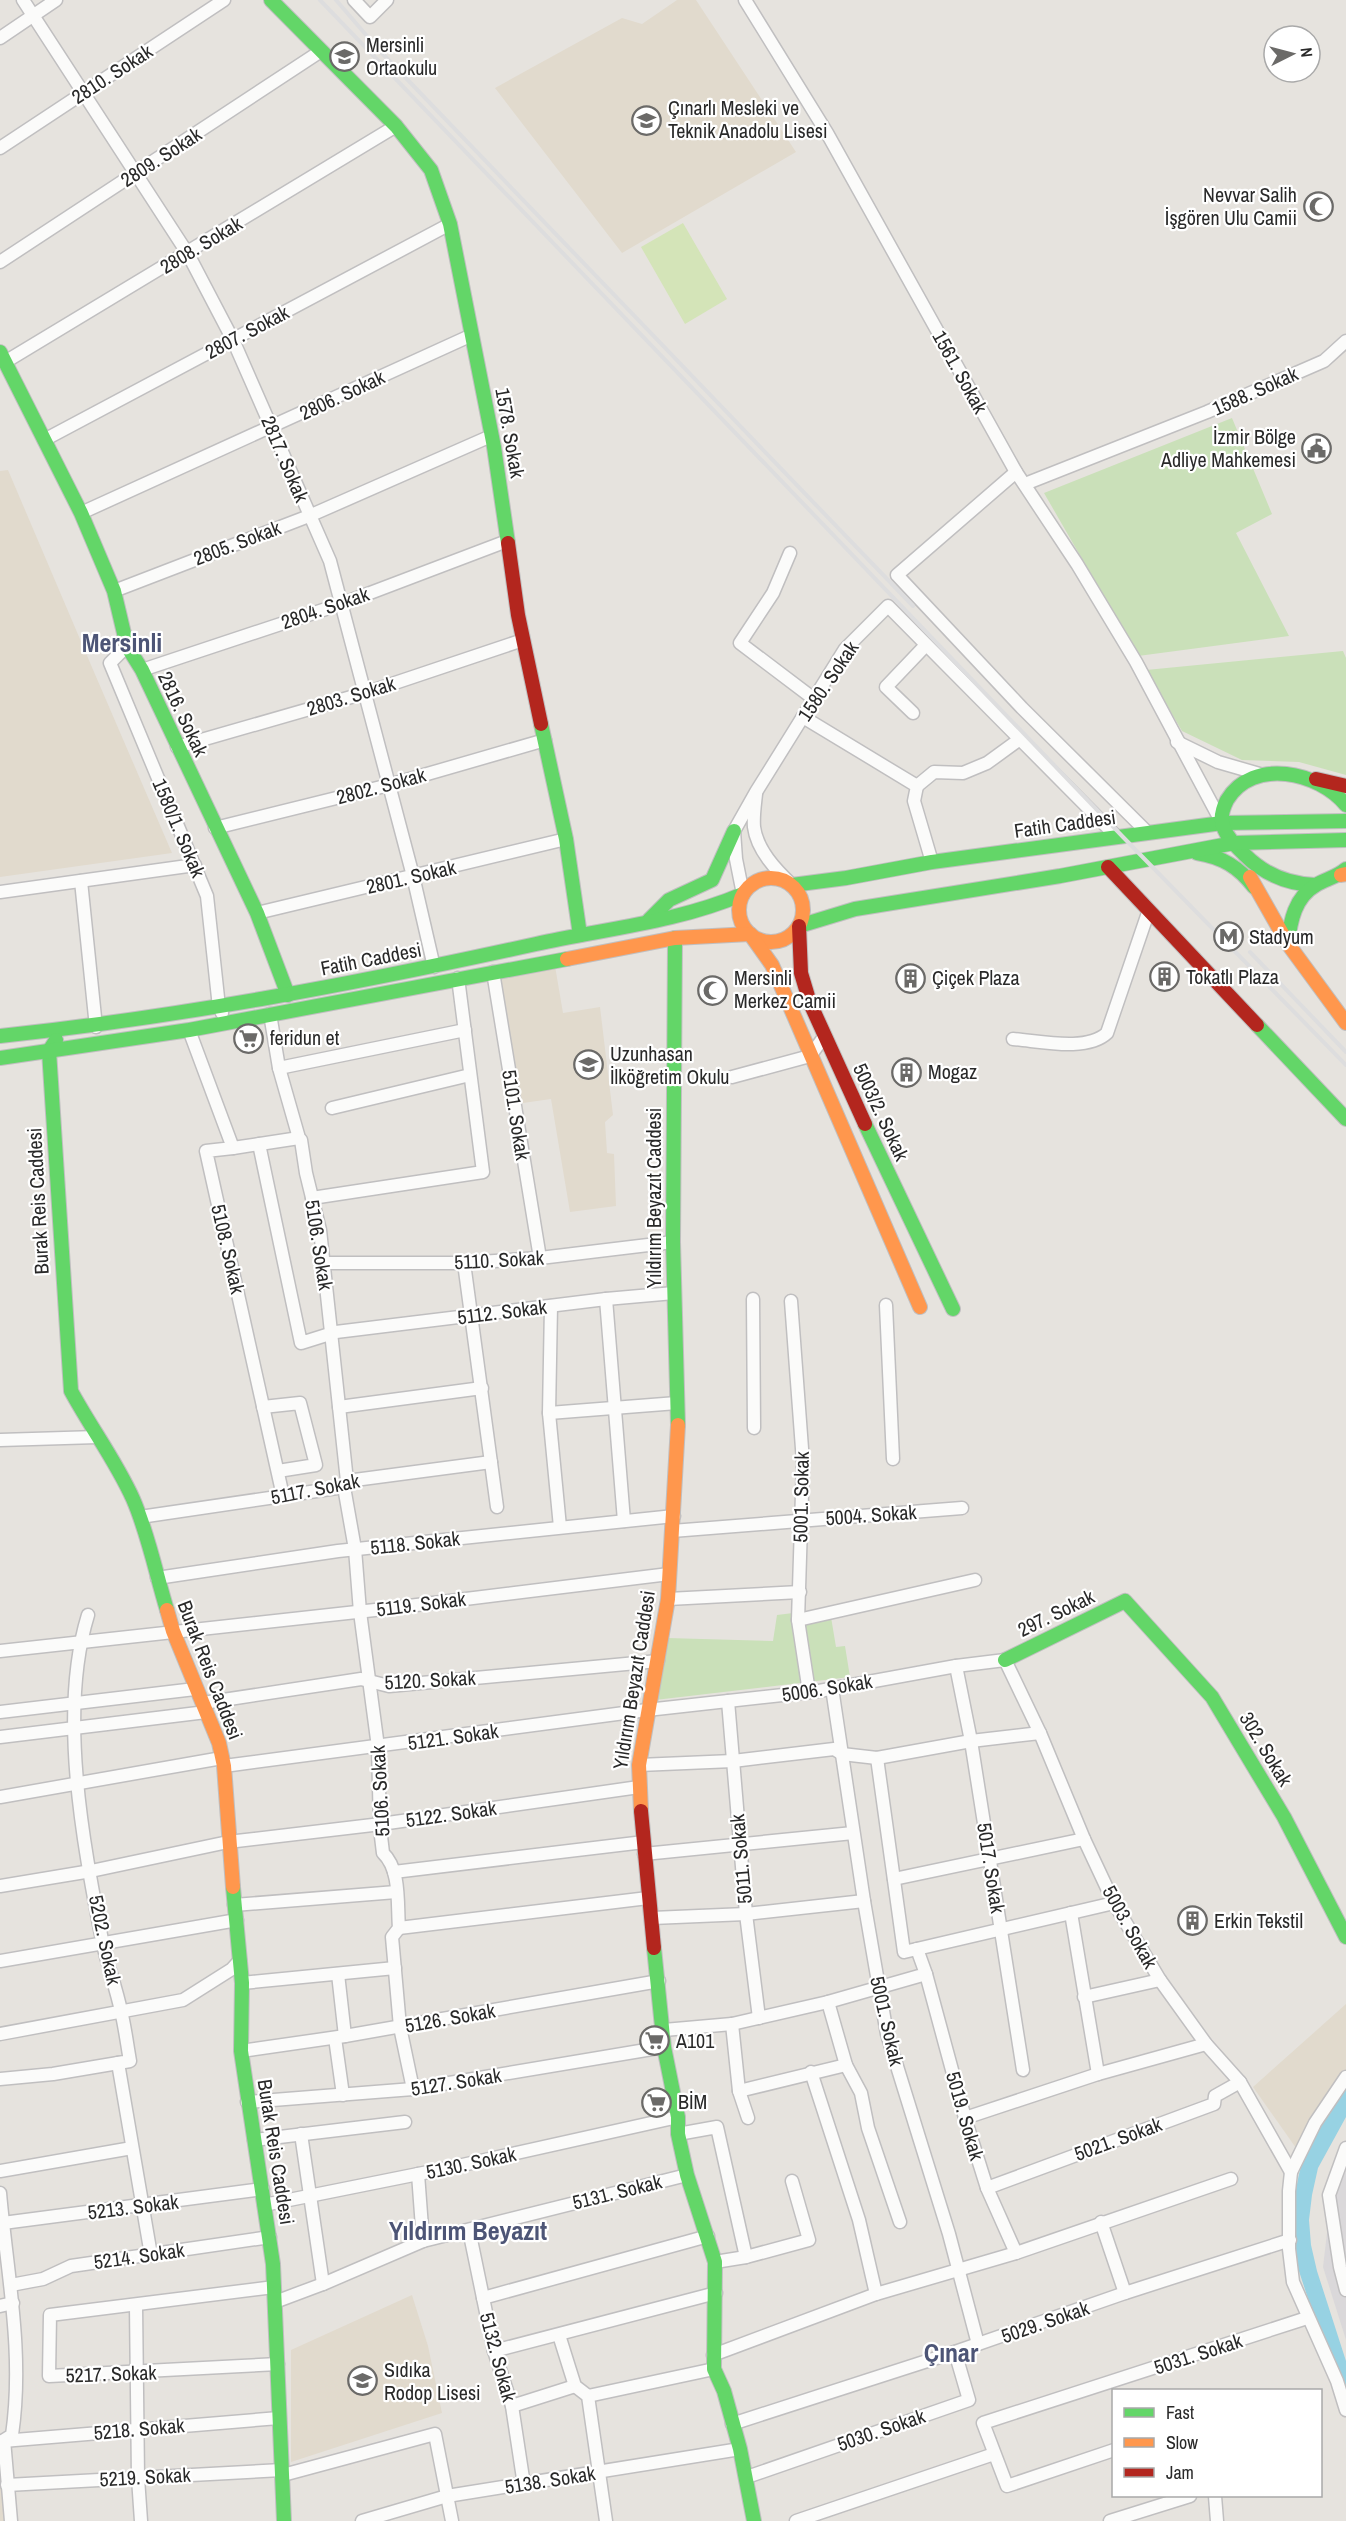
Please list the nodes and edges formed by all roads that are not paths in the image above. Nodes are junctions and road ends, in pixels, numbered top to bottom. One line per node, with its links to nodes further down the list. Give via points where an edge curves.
1 (23, 0): 8 (street, 2817. Sokak)
2 (56, 0): 8 (street)
3 (224, 0): 11 (street, 2810. Sokak)
4 (271, 0): 10 (main road, 1578. Sokak)
5 (354, 0): 6 (street, via 370,17)
6 (387, 0)
7 (745, 0): 25 (street, 1561. Sokak, via 827,133)
8 (32, 16): 9 (street); 11 (street, 2817. Sokak)
9 (0, 38)
10 (321, 51): 12 (main road, 1578. Sokak); 14 (street, 2809. Sokak)
11 (83, 93): 13 (street, 2810. Sokak); 14 (street, 2817. Sokak)
12 (396, 126): 15 (main road, 1578. Sokak, via 430,170); 16 (street, 2808. Sokak)
13 (0, 148)
14 (137, 173): 16 (street, 2817. Sokak); 17 (street, 2809. Sokak)
15 (450, 224): 18 (main road, 1578. Sokak); 19 (street, 2807. Sokak)
16 (188, 254): 19 (street, 2817. Sokak); 21 (street, 2808. Sokak)
17 (0, 262)
18 (472, 335): 22 (street, 2806. Sokak); 23 (main road, 1578. Sokak)
19 (233, 340): 22 (street, 2817. Sokak); 24 (street, 2807. Sokak)
20 (1346, 341): 26 (street, 1588. Sokak, via 1324,361)
21 (2, 357): 24 (main road, 2816. Sokak)
22 (272, 427): 27 (street, 2806. Sokak); 28 (street, 2817. Sokak)
23 (491, 435): 28 (street, 2805. Sokak); 29 (main road, 1578. Sokak)
24 (44, 440): 27 (main road, 2816. Sokak)
25 (1016, 472): 26 (street, 1561. Sokak); 56 (street, via 897,575)
26 (1024, 484): 43 (street, 1561. Sokak, via 1136,662)
27 (81, 513): 31 (main road, 2816. Sokak)
28 (309, 516): 31 (street, 2805. Sokak); 32 (street, 2817. Sokak, via 330,561)
29 (507, 541): 32 (street, 2804. Sokak); 33 (main road, 1578. Sokak)
30 (790, 553): 38 (street, via 773,593 740,643)
31 (114, 591): 35 (main road, 2816. Sokak)
32 (341, 604): 36 (street, 2804. Sokak); 37 (street, 2817. Sokak)
33 (523, 640): 37 (street, 2803. Sokak); 42 (main road, 1578. Sokak)
34 (926, 645): 38 (street, 1580. Sokak, via 888,606 845,649); 39 (street, via 886,687); 41 (street, 1580. Sokak)
35 (127, 646): 36 (main road, 2816. Sokak); 63 (street, 1580/1. Sokak, via 110,663)
36 (141, 670): 44 (main road, 2816. Sokak)
37 (365, 693): 44 (street, 2803. Sokak); 47 (street, 2817. Sokak)
38 (814, 699): 40 (street, 1580. Sokak)
39 (913, 713)
40 (803, 717): 48 (street); 50 (street, 1580. Sokak)
41 (1020, 739): 48 (street, via 987,764 963,773 934,772); 57 (street, 1580. Sokak)
42 (545, 740): 47 (street, 2802. Sokak); 58 (main road, 1578. Sokak)
43 (1177, 742): 45 (street, via 1218,762); 53 (street, 1561. Sokak)
44 (177, 747): 54 (main road, 2816. Sokak)
45 (1263, 775): 46 (main road); 53 (main road, via 1233,791 1224,807)
46 (1316, 779): 49 (main road); 51 (main road)
47 (389, 785): 54 (street, 2802. Sokak); 66 (street, 2817. Sokak)
48 (917, 786): 62 (street, via 914,801)
49 (1346, 786)
50 (756, 792): 55 (street, 1580. Sokak); 68 (street, via 754,827 759,840 776,870)
51 (1346, 806)
52 (1346, 821): 53 (main road, Fatih Caddesi)
53 (1222, 823): 56 (main road, Fatih Caddesi); 60 (main road)
54 (215, 828): 74 (main road, 2816. Sokak)
55 (734, 831): 72 (street); 75 (main road, via 712,880 669,900)
56 (1148, 834): 57 (main road, Fatih Caddesi)
57 (1117, 837): 62 (main road, Fatih Caddesi)
58 (566, 839): 66 (street, 2801. Sokak); 78 (main road, 1578. Sokak)
59 (1346, 840): 60 (main road)
60 (1238, 848): 61 (main road); 69 (main road, via 1263,871 1280,880); 70 (main road)
61 (1189, 852): 64 (main road); 70 (main road, via 1230,862)
62 (932, 862): 68 (main road, Fatih Caddesi)
63 (195, 866): 67 (street); 85 (street, 1580/1. Sokak, via 207,896)
64 (1108, 867): 73 (main road); 76 (main road, via 855,909)
65 (1344, 872): 69 (main road)
66 (413, 876): 74 (street, 2801. Sokak); 81 (street, 2817. Sokak)
67 (81, 881): 71 (street); 89 (street)
68 (792, 885): 72 (main road, via 765,878); 76 (main road, via 802,904)
69 (1315, 885): 80 (main road, via 1293,913)
70 (1254, 887): 80 (main road)
71 (0, 892)
72 (743, 894): 75 (main road, Fatih Caddesi); 77 (main road, via 740,915)
73 (1149, 910): 94 (street, via 1107,1033 1101,1039 1087,1044); 102 (main road)
74 (257, 912): 84 (main road, 2816. Sokak)
75 (647, 921): 78 (main road, Fatih Caddesi)
76 (799, 926): 77 (main road, via 777,941); 93 (main road, 5003/2. Sokak, via 801,973)
77 (750, 934): 79 (main road, Fatih Caddesi); 96 (main road, 5003/2. Sokak, via 772,965)
78 (580, 935): 81 (main road, Fatih Caddesi)
79 (675, 938): 82 (main road, Fatih Caddesi); 107 (main road, Yıldırım Beyazıt Caddesi)
80 (1288, 944): 88 (main road)
81 (434, 967): 84 (main road, Fatih Caddesi)
82 (493, 972): 83 (main road, Fatih Caddesi); 108 (street, 5101. Sokak)
83 (458, 978): 86 (main road, Fatih Caddesi); 91 (street)
84 (288, 995): 85 (main road, Fatih Caddesi)
85 (219, 1007): 87 (street, 1580/1. Sokak); 89 (main road, Fatih Caddesi)
86 (270, 1014): 87 (main road, Fatih Caddesi); 98 (street, 5106. Sokak)
87 (227, 1022): 90 (main road, Fatih Caddesi)
88 (1346, 1023)
89 (96, 1027): 92 (main road, Fatih Caddesi); 95 (main road, via 61,1036)
90 (189, 1030): 95 (main road, Fatih Caddesi); 105 (street)
91 (465, 1030): 98 (street); 99 (street)
92 (0, 1036)
93 (824, 1037): 96 (street); 118 (main road, 5003/2. Sokak)
94 (1013, 1039)
95 (49, 1051): 97 (main road, Fatih Caddesi); 128 (main road, Burak Reis Caddesi, via 71,1391)
96 (810, 1056): 100 (street); 117 (main road, 5003/2. Sokak)
97 (0, 1058)
98 (279, 1068): 103 (street, 5106. Sokak)
99 (471, 1076): 101 (street); 106 (street, via 483,1172)
100 (732, 1077)
101 (332, 1108)
102 (1346, 1119)
103 (299, 1138): 104 (street); 106 (street, 5106. Sokak)
104 (259, 1144): 105 (street); 120 (street, 5112. Sokak, via 301,1343)
105 (233, 1148): 123 (street, 5108. Sokak, via 206,1151)
106 (312, 1198): 109 (street, 5106. Sokak)
107 (673, 1242): 108 (street, 5110. Sokak); 111 (main road, Yıldırım Beyazıt Caddesi)
108 (540, 1258): 110 (street, 5110. Sokak)
109 (324, 1263): 110 (street, 5110. Sokak); 120 (street, 5106. Sokak)
110 (464, 1263): 119 (street)
111 (674, 1293): 112 (street, 5112. Sokak); 122 (main road, Yıldırım Beyazıt Caddesi)
112 (606, 1299): 116 (street, 5112. Sokak); 125 (street)
113 (753, 1299): 127 (street)
114 (791, 1301): 139 (street, 5001. Sokak, via 803,1462)
115 (886, 1305): 130 (street)
116 (551, 1306): 119 (street, 5112. Sokak); 126 (street)
117 (920, 1307)
118 (953, 1308)
119 (471, 1316): 120 (street, 5112. Sokak); 121 (street)
120 (331, 1335): 124 (street, 5106. Sokak)
121 (482, 1388): 124 (street); 131 (street)
122 (676, 1403): 125 (street); 137 (main road, Yıldırım Beyazıt Caddesi)
123 (263, 1407): 132 (street, 5108. Sokak); 132 (street, via 300,1403 316,1465)
124 (339, 1407): 133 (street, 5106. Sokak)
125 (614, 1408): 126 (street); 140 (street)
126 (549, 1413): 141 (street)
127 (754, 1428)
128 (98, 1437): 129 (street); 138 (main road, Burak Reis Caddesi, via 123,1476)
129 (0, 1440)
130 (893, 1459)
131 (491, 1462): 133 (street, 5117. Sokak); 135 (street)
132 (278, 1471): 134 (street, 5108. Sokak)
133 (346, 1484): 134 (street, 5117. Sokak); 143 (street, 5106. Sokak)
134 (283, 1496): 138 (street, 5117. Sokak)
135 (496, 1507)
136 (962, 1508): 139 (street, 5004. Sokak)
137 (674, 1516): 140 (street, 5118. Sokak); 142 (main road, Yıldırım Beyazıt Caddesi)
138 (140, 1517): 145 (main road, Burak Reis Caddesi)
139 (800, 1520): 142 (street, 5004. Sokak); 147 (street, 5001. Sokak)
140 (624, 1521): 141 (street, 5118. Sokak)
141 (560, 1527): 143 (street, 5118. Sokak)
142 (672, 1532): 144 (main road, Yıldırım Beyazıt Caddesi)
143 (356, 1549): 145 (street, 5118. Sokak); 150 (street, 5106. Sokak)
144 (669, 1574): 148 (main road, Yıldırım Beyazıt Caddesi); 150 (street, 5119. Sokak)
145 (157, 1578): 153 (main road, Burak Reis Caddesi)
146 (975, 1580): 152 (street)
147 (800, 1592): 148 (street); 152 (street, 5001. Sokak)
148 (668, 1599): 157 (main road, Yıldırım Beyazıt Caddesi)
149 (1125, 1601): 156 (main road, 297. Sokak); 203 (main road, 302. Sokak, via 1212,1697 1284,1817)
150 (360, 1612): 153 (street, 5119. Sokak); 159 (street, 5106. Sokak)
151 (88, 1614): 154 (street, 5202. Sokak)
152 (798, 1620): 162 (street, 5001. Sokak)
153 (173, 1631): 154 (street, 5119. Sokak); 161 (main road, Burak Reis Caddesi)
154 (79, 1643): 155 (street, 5119. Sokak); 163 (street, 5202. Sokak)
155 (0, 1651)
156 (1005, 1660): 158 (street, 5006. Sokak); 169 (street, 5003. Sokak)
157 (658, 1662): 159 (street, 5120. Sokak, via 389,1686); 166 (main road, Yıldırım Beyazıt Caddesi)
158 (956, 1665): 160 (street, 5006. Sokak); 171 (street, 5017. Sokak)
159 (370, 1681): 165 (street, 5120. Sokak, via 361,1679); 172 (street, 5106. Sokak)
160 (832, 1688): 162 (street, 5006. Sokak); 173 (street, 5001. Sokak)
161 (195, 1689): 163 (street); 165 (main road, Burak Reis Caddesi)
162 (808, 1692): 164 (street, 5006. Sokak)
163 (76, 1701): 167 (street); 168 (street, 5202. Sokak)
164 (728, 1701): 166 (street, 5006. Sokak); 175 (street, 5011. Sokak)
165 (205, 1708): 168 (street, 5120. Sokak); 176 (main road, Burak Reis Caddesi)
166 (647, 1710): 172 (street, 5121. Sokak); 177 (main road, Yıldırım Beyazıt Caddesi)
167 (0, 1712)
168 (74, 1728): 170 (street, 5120. Sokak); 178 (street, 5202. Sokak)
169 (1040, 1733): 171 (street); 183 (street, 5003. Sokak)
170 (0, 1737)
171 (971, 1741): 174 (street); 187 (street, 5017. Sokak)
172 (378, 1747): 176 (street, 5121. Sokak); 181 (street, 5106. Sokak)
173 (842, 1754): 174 (street); 175 (street, via 834,1749); 182 (street, 5001. Sokak)
174 (877, 1758): 190 (street)
175 (733, 1761): 177 (street); 185 (street, 5011. Sokak)
176 (223, 1762): 178 (street, 5121. Sokak); 184 (main road, Burak Reis Caddesi)
177 (639, 1765): 179 (main road, Yıldırım Beyazıt Caddesi)
178 (76, 1782): 180 (street, 5121. Sokak); 188 (street, 5202. Sokak)
179 (639, 1787): 181 (street, 5122. Sokak); 186 (main road, Yıldırım Beyazıt Caddesi)
180 (0, 1797)
181 (381, 1824): 184 (street, 5122. Sokak); 189 (street, 5106. Sokak, via 383,1853 392,1861)
182 (853, 1833): 185 (street); 194 (street, 5001. Sokak)
183 (1084, 1839): 187 (street); 195 (street, 5003. Sokak)
184 (228, 1842): 188 (street, 5122. Sokak); 196 (main road, Burak Reis Caddesi)
185 (740, 1844): 186 (street); 198 (street, 5011. Sokak)
186 (644, 1848): 189 (street); 193 (main road, Yıldırım Beyazıt Caddesi)
187 (990, 1859): 190 (street); 202 (street, 5017. Sokak)
188 (91, 1871): 191 (street, 5122. Sokak); 204 (street, 5202. Sokak)
189 (394, 1872): 192 (street, 5106. Sokak)
190 (894, 1879): 205 (street, via 904,1952)
191 (0, 1886)
192 (396, 1892): 196 (street); 201 (street, 5106. Sokak)
193 (648, 1898): 199 (main road, Yıldırım Beyazıt Caddesi); 201 (street)
194 (864, 1901): 198 (street); 214 (street, 5001. Sokak)
195 (1114, 1903): 197 (street); 211 (street, 5003. Sokak)
196 (234, 1905): 200 (main road, Burak Reis Caddesi)
197 (1071, 1913): 202 (street); 215 (street)
198 (746, 1914): 199 (street); 218 (street, 5011. Sokak)
199 (652, 1918): 212 (main road, Yıldırım Beyazıt Caddesi)
200 (237, 1920): 204 (street); 206 (main road, Burak Reis Caddesi)
201 (399, 1928): 208 (street, 5106. Sokak, via 392,1937)
202 (1000, 1929): 205 (street); 229 (street, 5017. Sokak)
203 (1346, 1937)
204 (102, 1942): 207 (street); 217 (street, 5202. Sokak)
205 (917, 1949): 210 (street, 5019. Sokak)
206 (240, 1960): 213 (main road, Burak Reis Caddesi); 217 (street, via 183,2000)
207 (0, 1961)
208 (395, 1968): 209 (street); 220 (street, 5106. Sokak)
209 (338, 1974): 213 (street); 223 (street)
210 (926, 1974): 214 (street); 241 (street, 5019. Sokak)
211 (1160, 1980): 215 (street); 224 (street, 5003. Sokak)
212 (659, 1981): 220 (street, 5126. Sokak); 221 (main road, Yıldırım Beyazıt Caddesi)
213 (242, 1983): 226 (main road, Burak Reis Caddesi)
214 (879, 1988): 216 (street); 272 (street, 5001. Sokak, via 887,2034)
215 (1084, 1997): 231 (street)
216 (828, 2002): 218 (street); 228 (street)
217 (122, 2012): 222 (street); 227 (street, 5202. Sokak, via 130,2061)
218 (759, 2018): 219 (street)
219 (732, 2024): 221 (street); 236 (street)
220 (400, 2027): 223 (street, 5126. Sokak); 235 (street, 5106. Sokak)
221 (664, 2030): 225 (main road, Yıldırım Beyazıt Caddesi)
222 (0, 2034)
223 (340, 2037): 226 (street, 5126. Sokak); 237 (street)
224 (1206, 2044): 231 (street); 234 (street, 5003. Sokak)
225 (664, 2047): 235 (street, 5127. Sokak); 239 (main road, Yıldırım Beyazıt Caddesi)
226 (241, 2051): 238 (main road, Burak Reis Caddesi)
227 (118, 2063): 233 (street); 246 (street)
228 (846, 2065): 230 (street); 260 (street, via 861,2093)
229 (1023, 2070)
230 (811, 2072): 236 (street); 278 (street, via 859,2220)
231 (1098, 2074): 241 (street)
232 (1346, 2077): 249 (street, via 1315,2123)
233 (0, 2079)
234 (1240, 2082): 249 (street, 5003. Sokak); 254 (street, 5021. Sokak, via 1215,2096 1214,2104)
235 (413, 2089): 237 (street, 5127. Sokak)
236 (739, 2091): 240 (street)
237 (343, 2094): 238 (street, 5127. Sokak)
238 (247, 2102): 245 (main road, Burak Reis Caddesi)
239 (678, 2117): 244 (main road, Yıldırım Beyazıt Caddesi); 250 (street, 5130. Sokak)
240 (748, 2118)
241 (965, 2118): 254 (street, 5019. Sokak)
242 (405, 2122): 243 (street)
243 (301, 2134): 245 (street); 257 (street)
244 (678, 2134): 251 (main road, Yıldırım Beyazıt Caddesi); 270 (street, via 717,2127)
245 (254, 2140): 255 (main road, Burak Reis Caddesi)
246 (132, 2148): 248 (street); 259 (street)
247 (1346, 2148): 276 (street, via 1329,2195)
248 (0, 2172)
249 (1291, 2172): 266 (street)
250 (418, 2174): 257 (street, 5130. Sokak); 267 (street)
251 (687, 2175): 263 (street, 5131. Sokak); 264 (main road, Yıldırım Beyazıt Caddesi)
252 (1231, 2179): 261 (street)
253 (792, 2181): 270 (street, via 809,2240)
254 (987, 2188): 268 (street, 5019. Sokak)
255 (263, 2189): 258 (main road, Burak Reis Caddesi); 259 (street, 5213. Sokak)
256 (0, 2193): 262 (street)
257 (309, 2196): 258 (street, 5130. Sokak); 273 (street)
258 (264, 2205): 265 (main road, Burak Reis Caddesi)
259 (143, 2206): 262 (street, 5213. Sokak); 269 (street)
260 (900, 2222)
261 (1101, 2222): 268 (street); 279 (street)
262 (3, 2223): 274 (street)
263 (469, 2230): 267 (street, 5131. Sokak); 280 (street, 5132. Sokak)
264 (708, 2236): 271 (main road, Yıldırım Beyazıt Caddesi); 280 (street)
265 (270, 2237): 269 (street, 5214. Sokak); 275 (main road, Burak Reis Caddesi)
266 (1290, 2240): 279 (street, 5029. Sokak); 285 (street, via 1293,2282)
267 (423, 2241): 273 (street, 5131. Sokak)
268 (1016, 2253): 272 (street)
269 (151, 2255): 274 (street, 5214. Sokak, via 71,2266 43,2279)
270 (746, 2257): 271 (street)
271 (715, 2262): 277 (main road, Yıldırım Beyazıt Caddesi)
272 (958, 2269): 278 (street); 287 (street, 5001. Sokak)
273 (323, 2284): 281 (street, 5131. Sokak)
274 (11, 2285): 282 (street)
275 (274, 2287): 281 (main road, Burak Reis Caddesi); 284 (street, 5217. Sokak)
276 (1346, 2290)
277 (716, 2293): 286 (street); 290 (main road, Yıldırım Beyazıt Caddesi)
278 (876, 2294): 290 (street)
279 (1125, 2294): 287 (street, 5029. Sokak)
280 (483, 2298): 288 (street, 5132. Sokak)
281 (275, 2302): 291 (main road, Burak Reis Caddesi)
282 (13, 2303): 283 (street); 300 (street, via 15,2409 12,2434)
283 (0, 2306)
284 (136, 2306): 292 (street); 292 (street, 5217. Sokak, via 50,2315 49,2376)
285 (1307, 2318): 296 (street, via 1337,2381); 303 (street, 5031. Sokak, via 983,2423)
286 (559, 2335): 288 (street); 293 (street)
287 (978, 2344): 289 (street, 5029. Sokak)
288 (494, 2351): 295 (street, 5132. Sokak)
289 (955, 2352): 298 (street, 5029. Sokak); 306 (street, 5030. Sokak, via 969,2400)
290 (714, 2362): 294 (street); 298 (main road, Yıldırım Beyazıt Caddesi)
291 (278, 2364): 292 (street, 5217. Sokak); 297 (main road, Burak Reis Caddesi)
292 (138, 2370): 299 (street)
293 (575, 2386): 294 (street); 295 (street)
294 (588, 2396): 304 (street)
295 (512, 2406): 309 (street, 5132. Sokak)
296 (1346, 2410)
297 (279, 2418): 299 (street, 5218. Sokak); 305 (main road, Burak Reis Caddesi)
298 (732, 2424): 301 (main road, Yıldırım Beyazıt Caddesi)
299 (138, 2429): 300 (street, 5218. Sokak); 307 (street)
300 (2, 2441): 308 (street)
301 (740, 2449): 304 (street, 5138. Sokak); 306 (main road, Yıldırım Beyazıt Caddesi)
302 (1112, 2450): 303 (street, via 1007,2486)
303 (994, 2454): 320 (street)
304 (597, 2472): 309 (street, 5138. Sokak); 318 (street)
305 (283, 2473): 307 (street, 5219. Sokak); 310 (street, 5219. Sokak, via 435,2434); 315 (main road, Burak Reis Caddesi)
306 (747, 2476): 319 (main road, Yıldırım Beyazıt Caddesi)
307 (138, 2478): 308 (street, 5219. Sokak); 314 (street)
308 (7, 2485): 313 (street)
309 (524, 2485): 310 (street, 5138. Sokak)
310 (447, 2496): 316 (street, 5138. Sokak); 317 (street)
311 (1187, 2497): 321 (street)
312 (1215, 2497): 322 (street)
313 (11, 2521)
314 (141, 2521)
315 (284, 2521)
316 (362, 2521)
317 (452, 2521)
318 (606, 2521)
319 (751, 2521)
320 (796, 2521)
321 (1110, 2521)
322 (1217, 2521)

